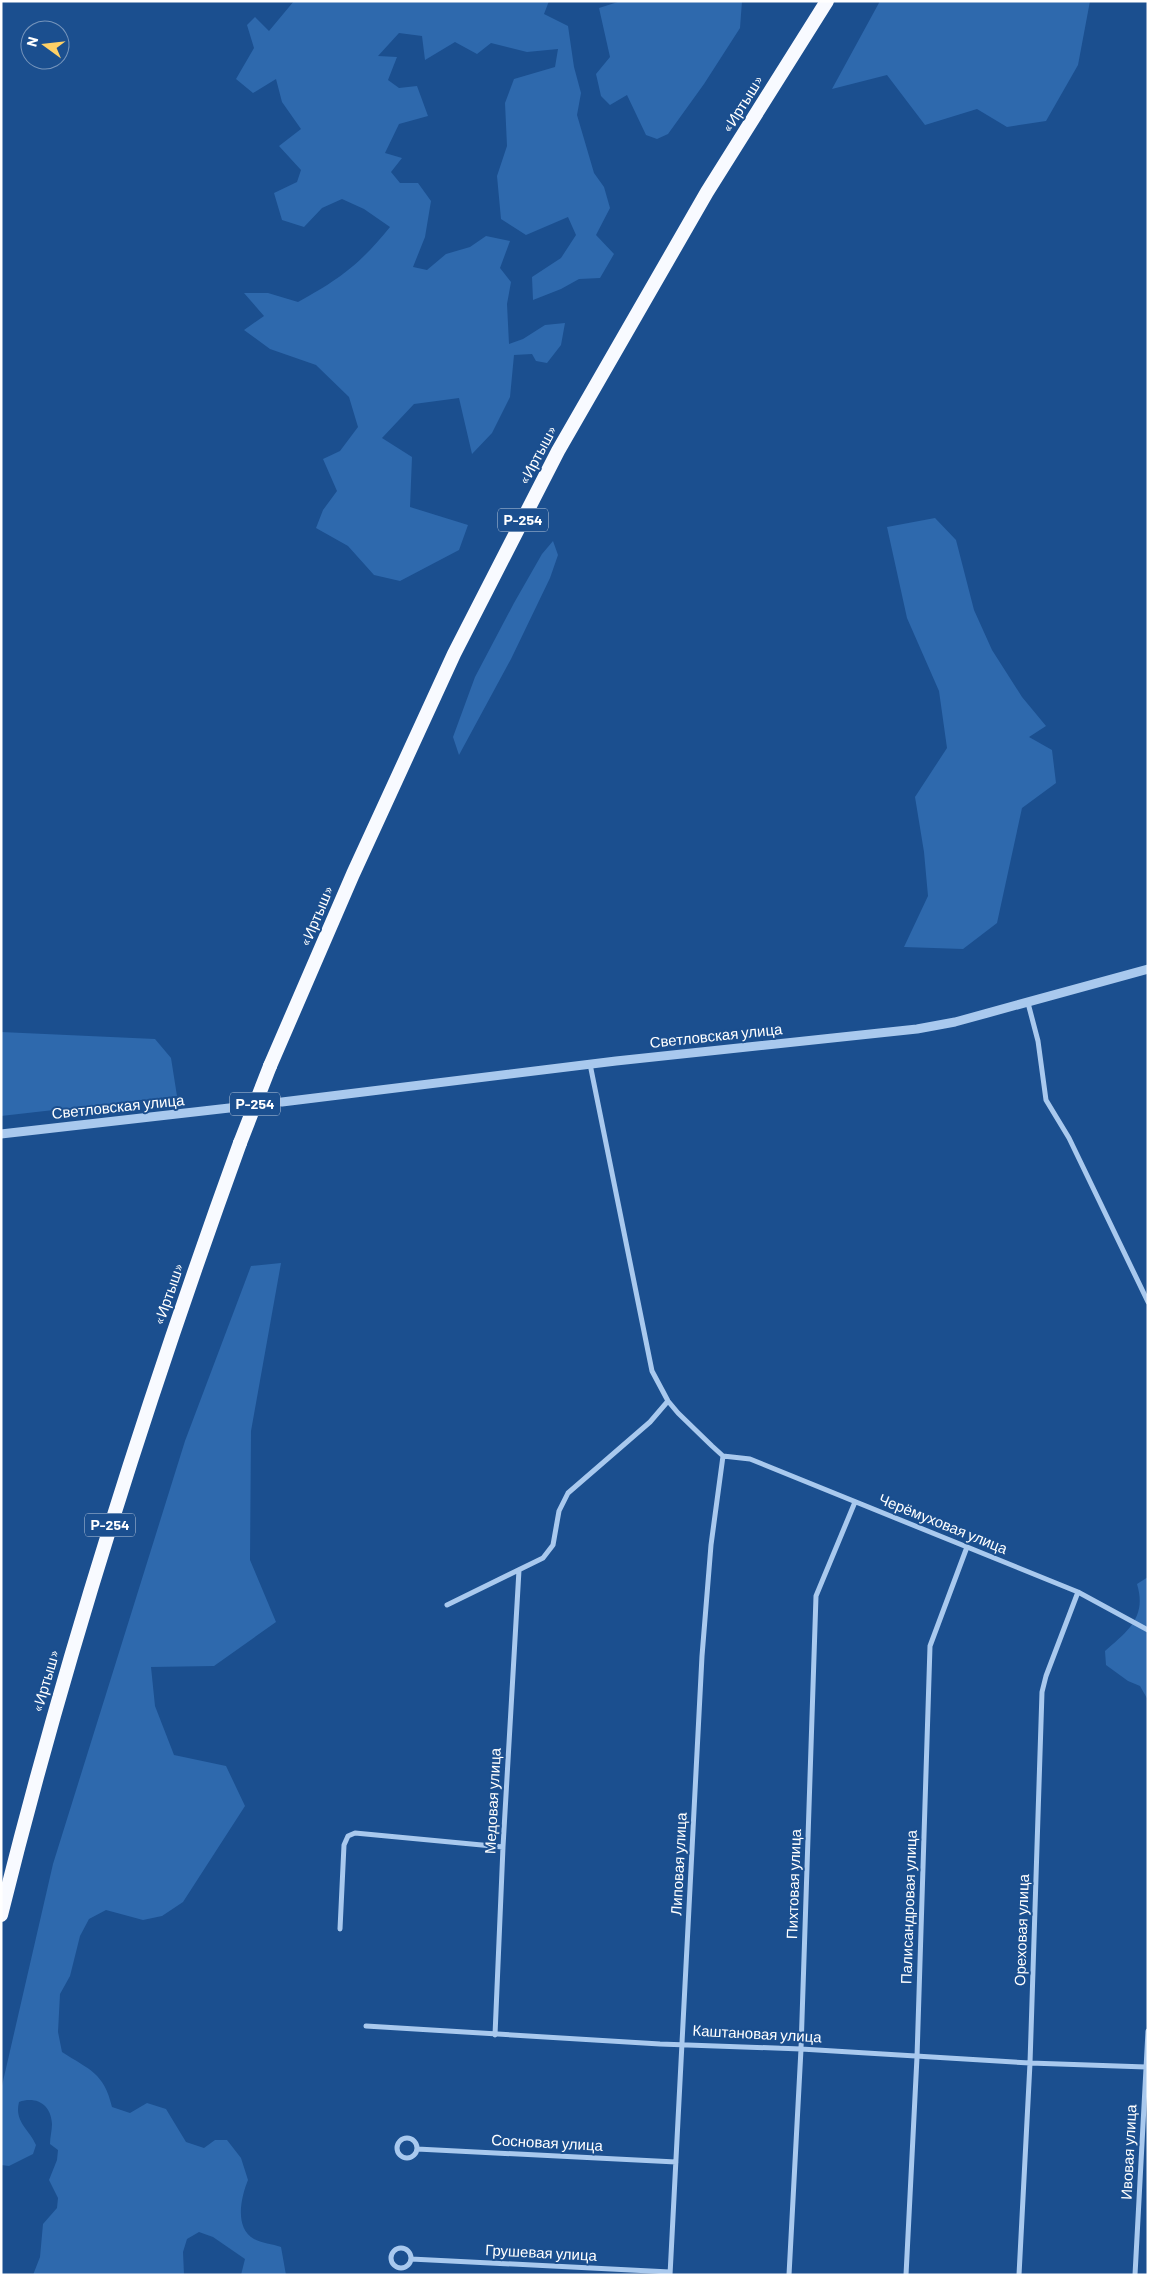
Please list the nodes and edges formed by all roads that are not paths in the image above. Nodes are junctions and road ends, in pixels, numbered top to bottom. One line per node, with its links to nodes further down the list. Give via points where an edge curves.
1 (827, 1): 18 (highway, «Иртыш» / Р-254, bridge, via 706,192 558,451 454,654 353,874 270,1066 191,1280 125,1475 45,1744)
2 (1148, 969): 3 (street, Светловская улица)
3 (1028, 1003): 4 (street, Светловская улица, via 917,1029); 8 (street, via 1038,1041 1046,1100 1069,1138)
4 (590, 1064): 5 (street, Светловская улица); 9 (street, via 652,1372)
5 (282, 1102)
6 (238, 1107): 7 (street, Светловская улица)
7 (1, 1134)
8 (1148, 1302)
9 (668, 1401): 10 (street); 13 (street, via 650,1422 568,1493 559,1511 553,1545 543,1558)
10 (724, 1456): 11 (street, Черёмуховая улица, via 750,1460); 23 (street, Липовая улица, via 711,1545 702,1656)
11 (855, 1502): 12 (street, Черёмуховая улица); 24 (street, Пихтовая улица, via 816,1596)
12 (966, 1547): 14 (street, Черёмуховая улица); 25 (street, Палисандровая улица, via 930,1646)
13 (519, 1570): 15 (street); 17 (street, Медовая улица)
14 (1078, 1592): 16 (street, Черёмуховая улица); 26 (street, Ореховая улица, via 1042,1692)
15 (447, 1605)
16 (1148, 1630)
17 (503, 1848): 19 (street, via 355,1833 348,1836 344,1845); 22 (street, Медовая улица)
18 (1, 1915)
19 (340, 1929)
20 (366, 2026): 22 (street, Каштановая улица)
21 (1148, 2031): 27 (street, Ивовая улица)
22 (495, 2034): 23 (street, Каштановая улица)
23 (682, 2043): 24 (street, Каштановая улица); 29 (street, Липовая улица)
24 (801, 2049): 25 (street, Каштановая улица); 32 (street, Пихтовая улица)
25 (917, 2057): 26 (street, Каштановая улица); 33 (street, Палисандровая улица)
26 (1030, 2063): 27 (street, Каштановая улица); 34 (street, Ореховая улица)
27 (1146, 2068): 35 (street, Ивовая улица)
28 (417, 2149): 29 (street, Сосновая улица)
29 (676, 2162): 31 (street, Липовая улица)
30 (411, 2259): 31 (street, Грушевая улица)
31 (670, 2273)
32 (789, 2275)
33 (906, 2275)
34 (1019, 2275)
35 (1135, 2275)

